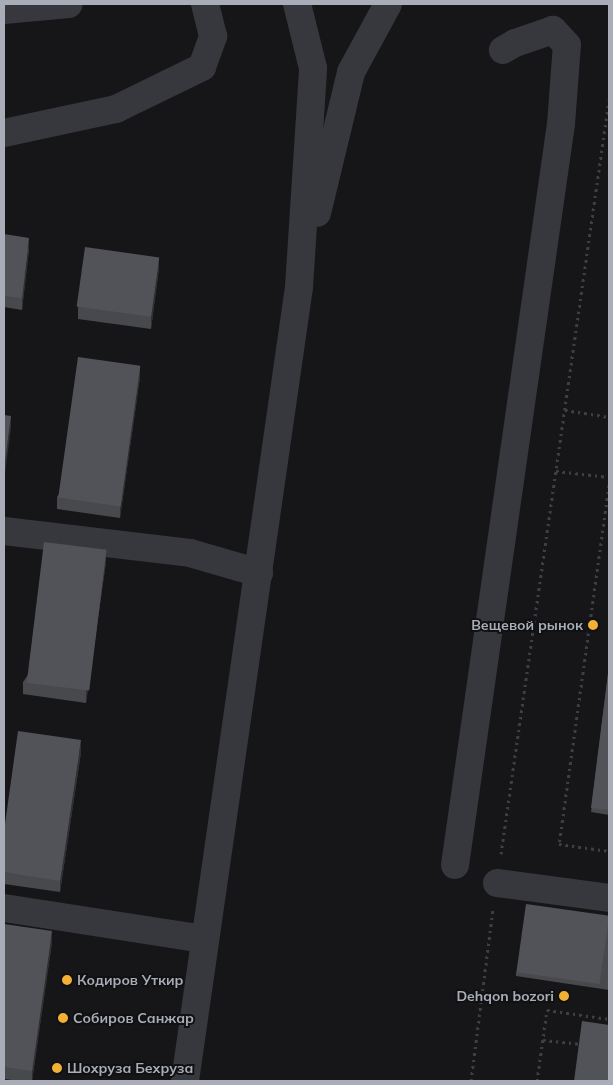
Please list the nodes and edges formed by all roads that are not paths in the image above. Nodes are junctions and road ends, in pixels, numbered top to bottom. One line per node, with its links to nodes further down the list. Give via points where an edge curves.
1 (69, 4): 5 (street)
2 (205, 4): 7 (street, via 213,36 202,67 116,109)
3 (297, 4): 8 (street, via 313,68)
4 (388, 4): 8 (street, via 351,72)
5 (4, 10)
6 (503, 50): 11 (street, via 553,30 567,46 561,124)
7 (4, 133)
8 (299, 287): 10 (street)
9 (4, 531): 10 (street, via 190,553)
10 (258, 573): 15 (street)
11 (455, 865)
12 (497, 883): 13 (street)
13 (609, 898)
14 (4, 908): 15 (street)
15 (205, 939): 16 (street)
16 (185, 1081)

